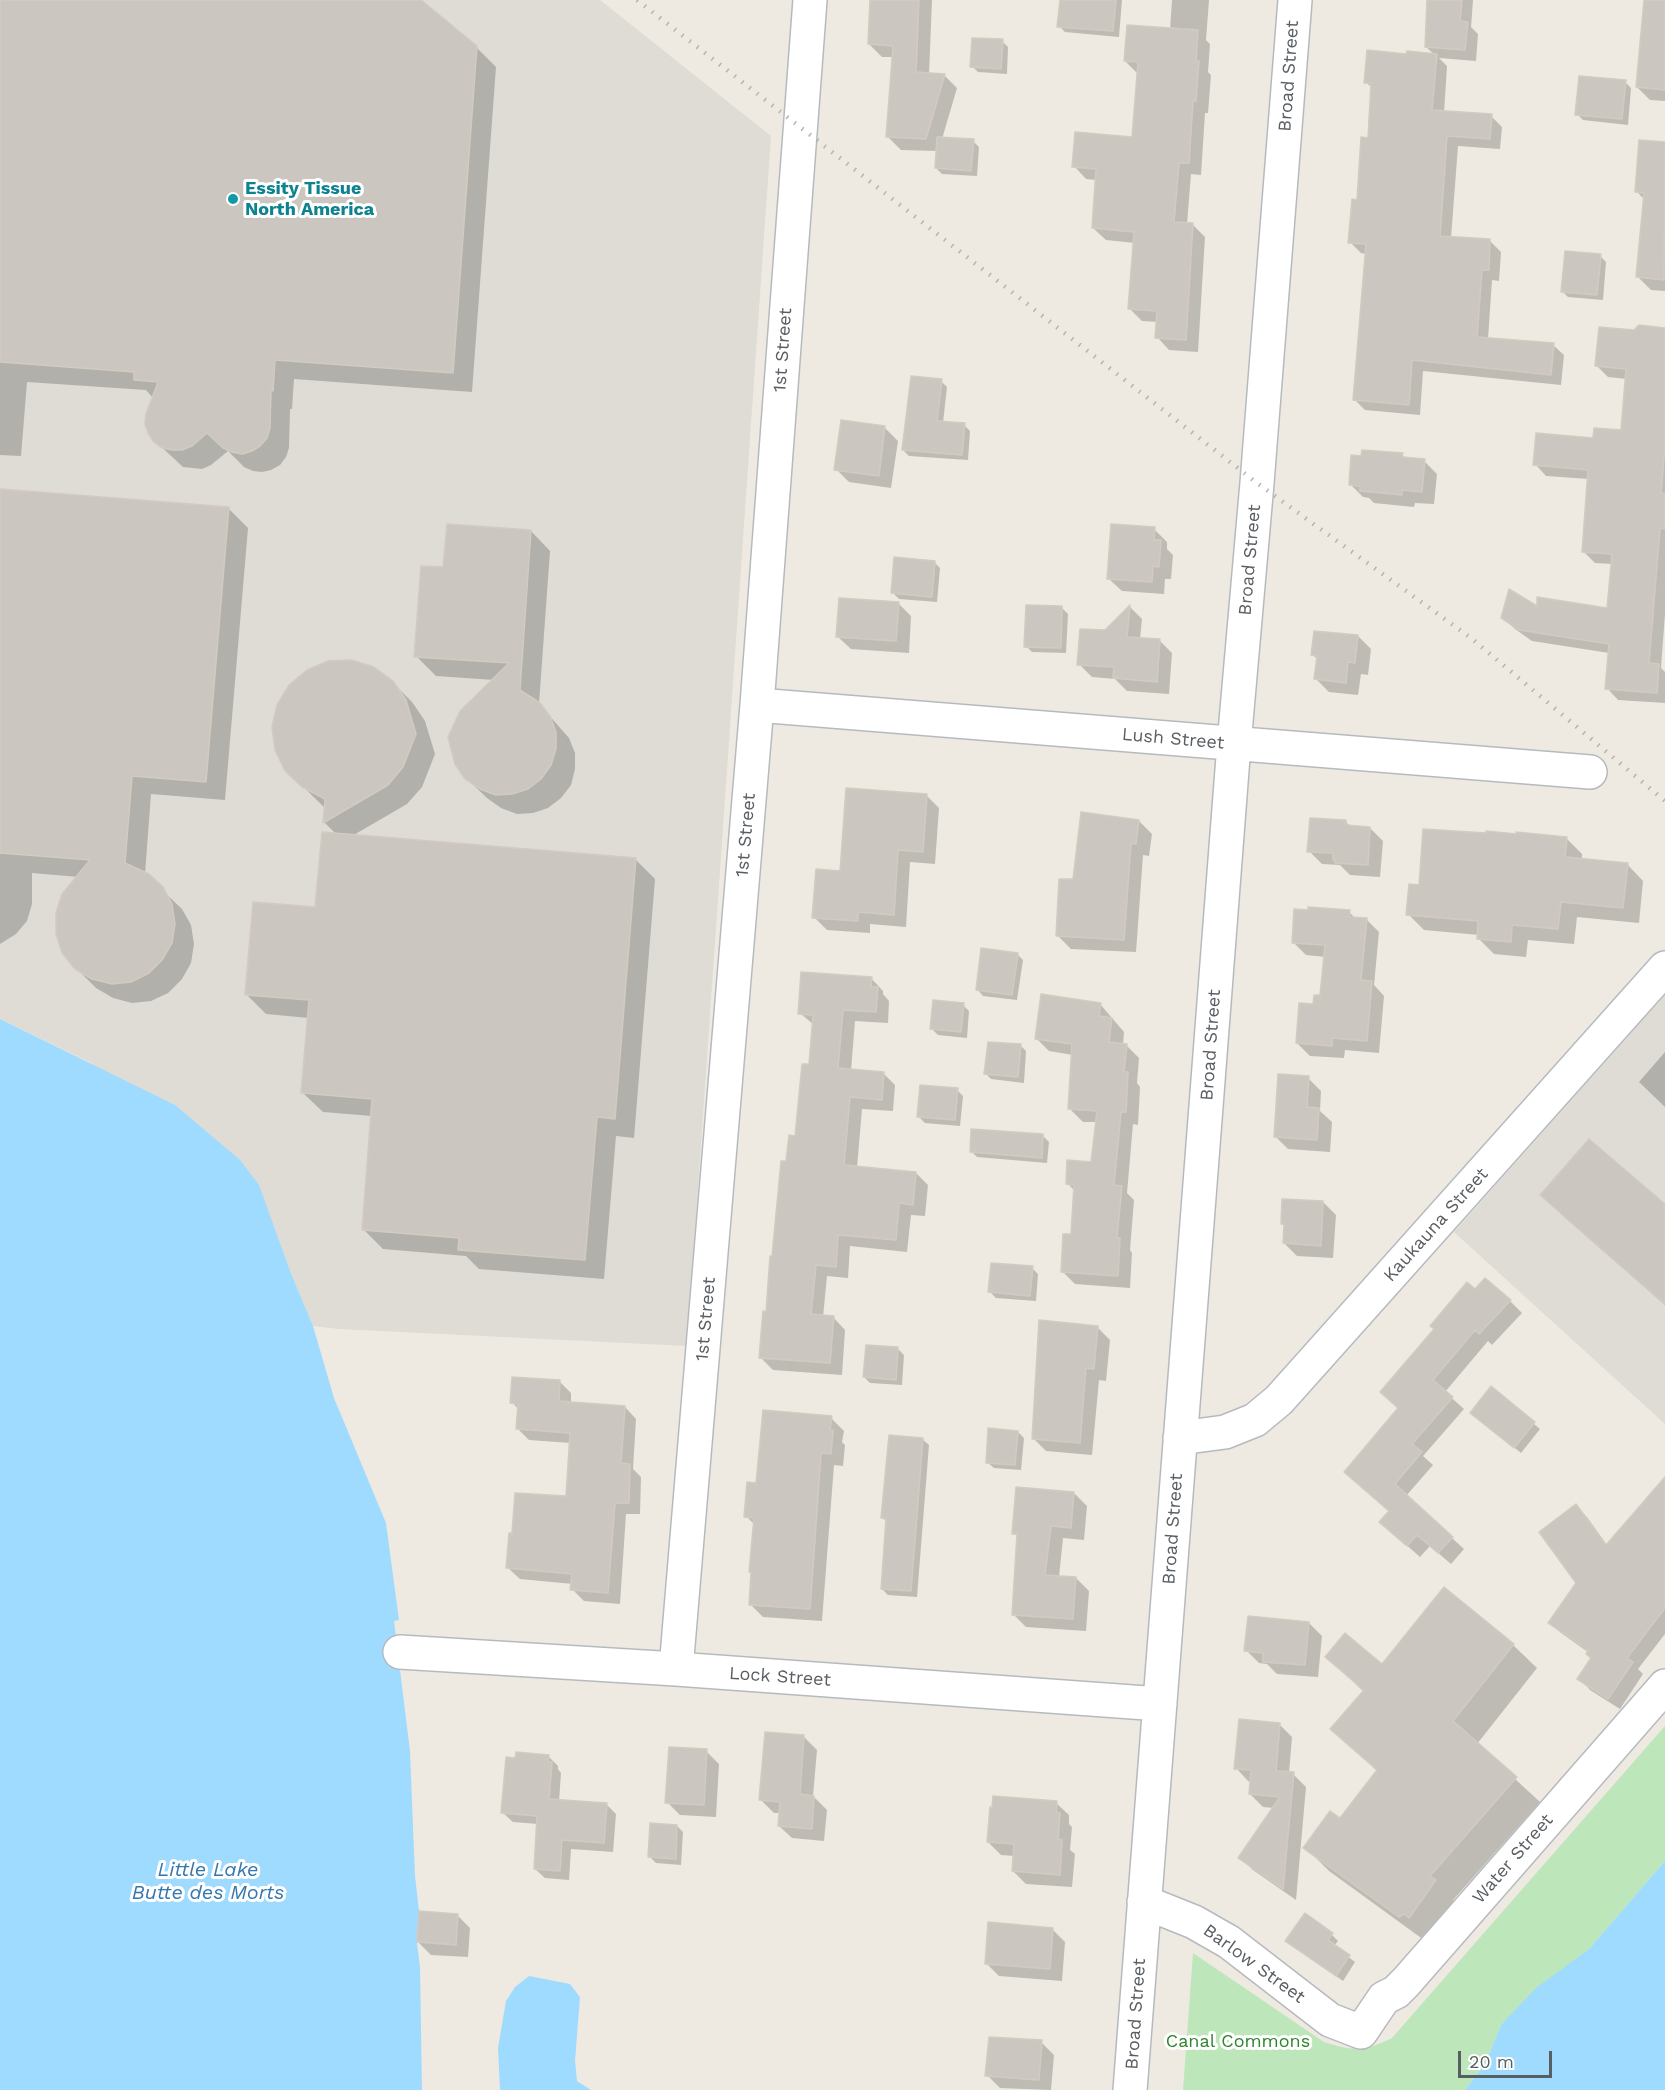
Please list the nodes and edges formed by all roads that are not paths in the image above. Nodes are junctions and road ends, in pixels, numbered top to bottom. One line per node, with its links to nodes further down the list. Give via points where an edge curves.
1 (810, 0): 3 (street, 1st Street)
2 (1295, 0): 4 (street, Broad Street)
3 (757, 705): 4 (street, Lush Street); 9 (street, 1st Street)
4 (1234, 744): 5 (street, Lush Street); 7 (street, Broad Street)
5 (1590, 772)
6 (1665, 968): 7 (street, Kaukauna Street, via 1279,1400 1255,1420 1225,1432)
7 (1180, 1438): 11 (street, Broad Street)
8 (400, 1652): 9 (street, Lock Street)
9 (676, 1669): 11 (street, Lock Street)
10 (1665, 1686): 13 (street, Water Street, via 1406,1982 1384,1998)
11 (1160, 1704): 12 (street, Broad Street)
12 (1144, 1902): 13 (street, Barlow Street, via 1194,1922 1229,1942 1330,2020); 14 (street, Broad Street)
13 (1361, 2032)
14 (1130, 2090)

